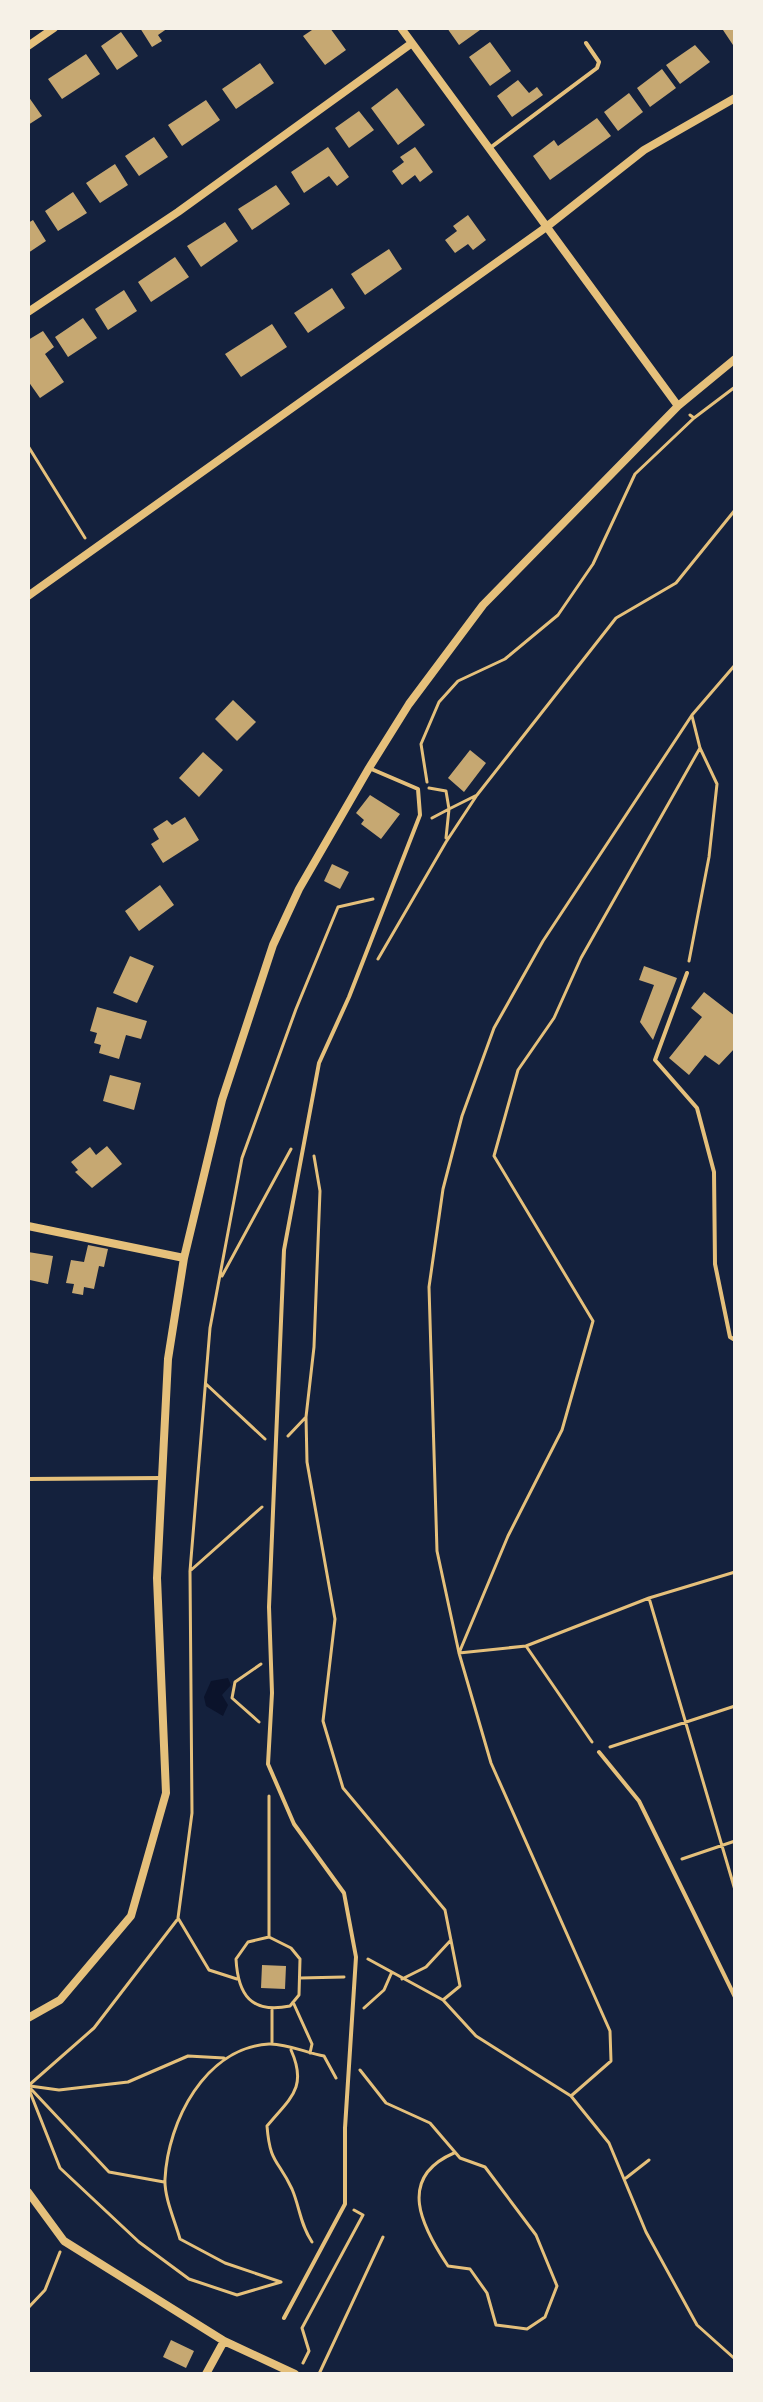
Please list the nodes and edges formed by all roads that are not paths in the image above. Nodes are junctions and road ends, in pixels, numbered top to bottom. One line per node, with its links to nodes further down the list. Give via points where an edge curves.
1 (54, 28): 5 (street)
2 (401, 28): 3 (street)
3 (412, 43): 7 (street); 9 (street, via 178,212)
4 (586, 43): 7 (lane, via 599,62 597,68)
5 (28, 46)
6 (735, 98): 8 (street, via 644,150)
7 (490, 148): 8 (street)
8 (545, 228): 11 (street); 12 (street)
9 (28, 312)
10 (735, 359): 11 (street)
11 (678, 406): 13 (street, via 483,605)
12 (28, 596)
13 (369, 768): 16 (street, via 273,945 222,1100); 24 (lane, via 418,789 420,815 319,1063 284,1250 268,1764 294,1824 344,1893 356,1957 345,2204)
14 (687, 973): 17 (lane, via 655,1060 697,1108 714,1172 715,1264 730,1337)
15 (28, 1226): 16 (street)
16 (184, 1258): 18 (street, via 168,1359)
17 (735, 1340)
18 (162, 1478): 19 (lane); 22 (street, via 157,1578 166,1793 131,1916 60,2000)
19 (28, 1479)
20 (599, 1752): 21 (lane, via 639,1801)
21 (735, 1997)
22 (28, 2018)
23 (28, 2192): 25 (street, via 64,2241)
24 (284, 2318)
25 (224, 2341): 26 (street); 27 (street)
26 (298, 2372)
27 (206, 2374)

